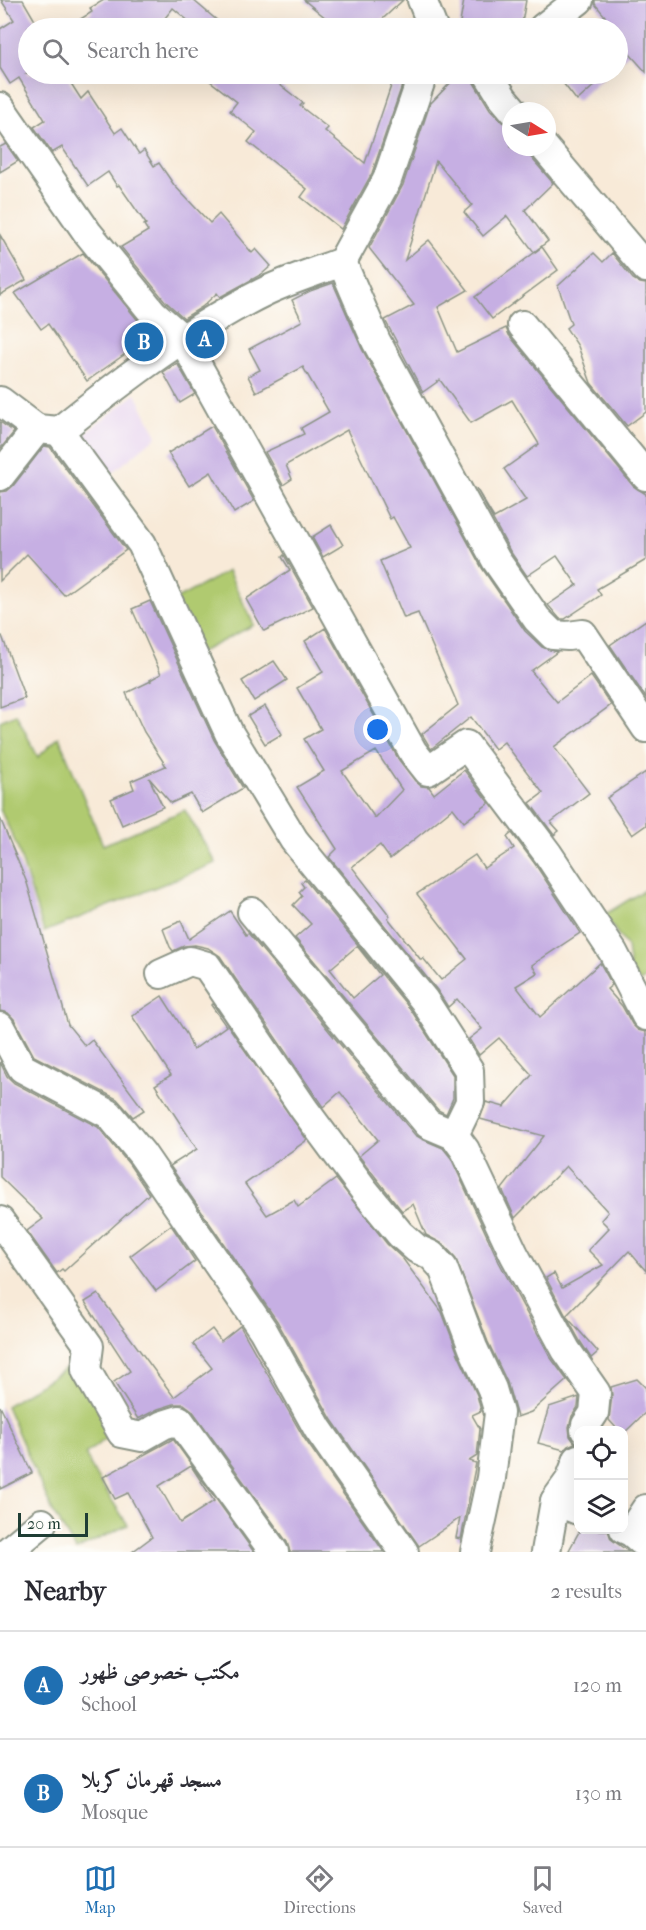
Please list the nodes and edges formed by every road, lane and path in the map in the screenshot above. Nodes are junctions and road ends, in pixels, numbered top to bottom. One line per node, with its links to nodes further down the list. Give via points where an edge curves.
1 (422, 0): 3 (street)
2 (579, 0): 4 (street)
3 (429, 18)
4 (556, 18)
5 (420, 84): 10 (street, via 387,180)
6 (494, 84): 7 (street)
7 (506, 102)
8 (0, 107): 13 (street, via 87,232 153,313)
9 (552, 156): 11 (street)
10 (342, 262): 13 (street, via 270,289); 18 (street, via 376,341 496,560 537,620 553,635 583,634)
11 (646, 268)
12 (522, 325): 17 (street)
13 (182, 338): 15 (street); 21 (street, via 413,752 428,771 466,745 548,854 613,952)
14 (0, 401): 15 (street)
15 (48, 430): 16 (street); 23 (street, via 142,544 229,733 294,840 424,1000 469,1070 470,1102)
16 (0, 476)
17 (646, 476)
18 (646, 728)
19 (252, 912): 23 (street, via 428,1124)
20 (161, 974): 32 (street, via 190,961 207,966 364,1190 400,1234 443,1268 498,1413 491,1478)
21 (646, 1016)
22 (0, 1027): 31 (street, via 22,1068 109,1114 141,1154 264,1330 318,1429)
23 (454, 1135): 25 (street, via 465,1150 514,1254 567,1350 596,1393 594,1413)
24 (0, 1221): 30 (street, via 89,1346 87,1370 122,1433 142,1437 179,1420)
25 (586, 1426)
26 (574, 1471): 27 (street)
27 (567, 1505): 33 (street)
28 (42, 1523): 29 (street)
29 (7, 1552)
30 (274, 1552)
31 (404, 1552)
32 (475, 1552)
33 (546, 1552)

